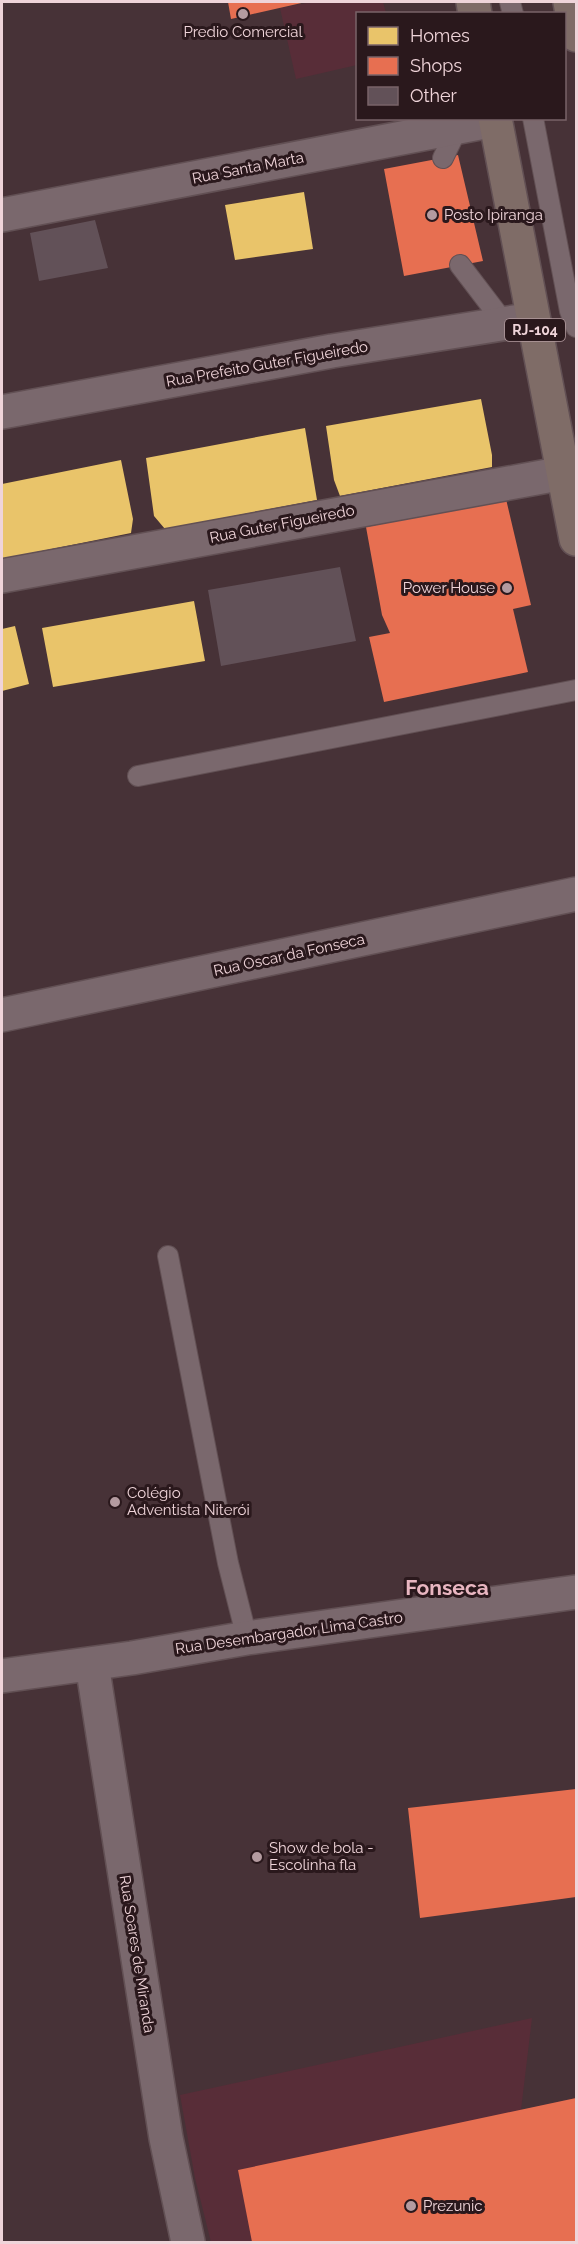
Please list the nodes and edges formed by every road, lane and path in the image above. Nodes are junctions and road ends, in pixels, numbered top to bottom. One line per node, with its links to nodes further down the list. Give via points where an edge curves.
1 (570, 2): 2 (highway)
2 (576, 35)
3 (490, 120): 6 (street, Rua Santa Marta)
4 (495, 120): 10 (highway, RJ-104)
5 (533, 120): 11 (lane)
6 (458, 127): 7 (lane); 8 (street, Rua Santa Marta)
7 (443, 158)
8 (2, 215)
9 (460, 266): 10 (lane)
10 (519, 321): 12 (street, Rua Prefeito Guter Figueiredo); 13 (highway, RJ-104)
11 (576, 327)
12 (2, 412)
13 (564, 473): 14 (highway, RJ-104); 15 (street, Rua Guter Figueiredo)
14 (576, 539)
15 (2, 576)
16 (576, 690): 17 (lane)
17 (138, 776)
18 (576, 894): 19 (street, Rua Oscar da Fonseca)
19 (2, 1015)
20 (168, 1256): 22 (lane, via 225,1552)
21 (576, 1592): 22 (street, Rua Desembargador Lima Castro)
22 (247, 1638): 23 (street, Rua Desembargador Lima Castro)
23 (92, 1664): 24 (street, Rua Desembargador Lima Castro); 25 (street, Rua Soares de Miranda, via 166,2138)
24 (2, 1676)
25 (188, 2242)

